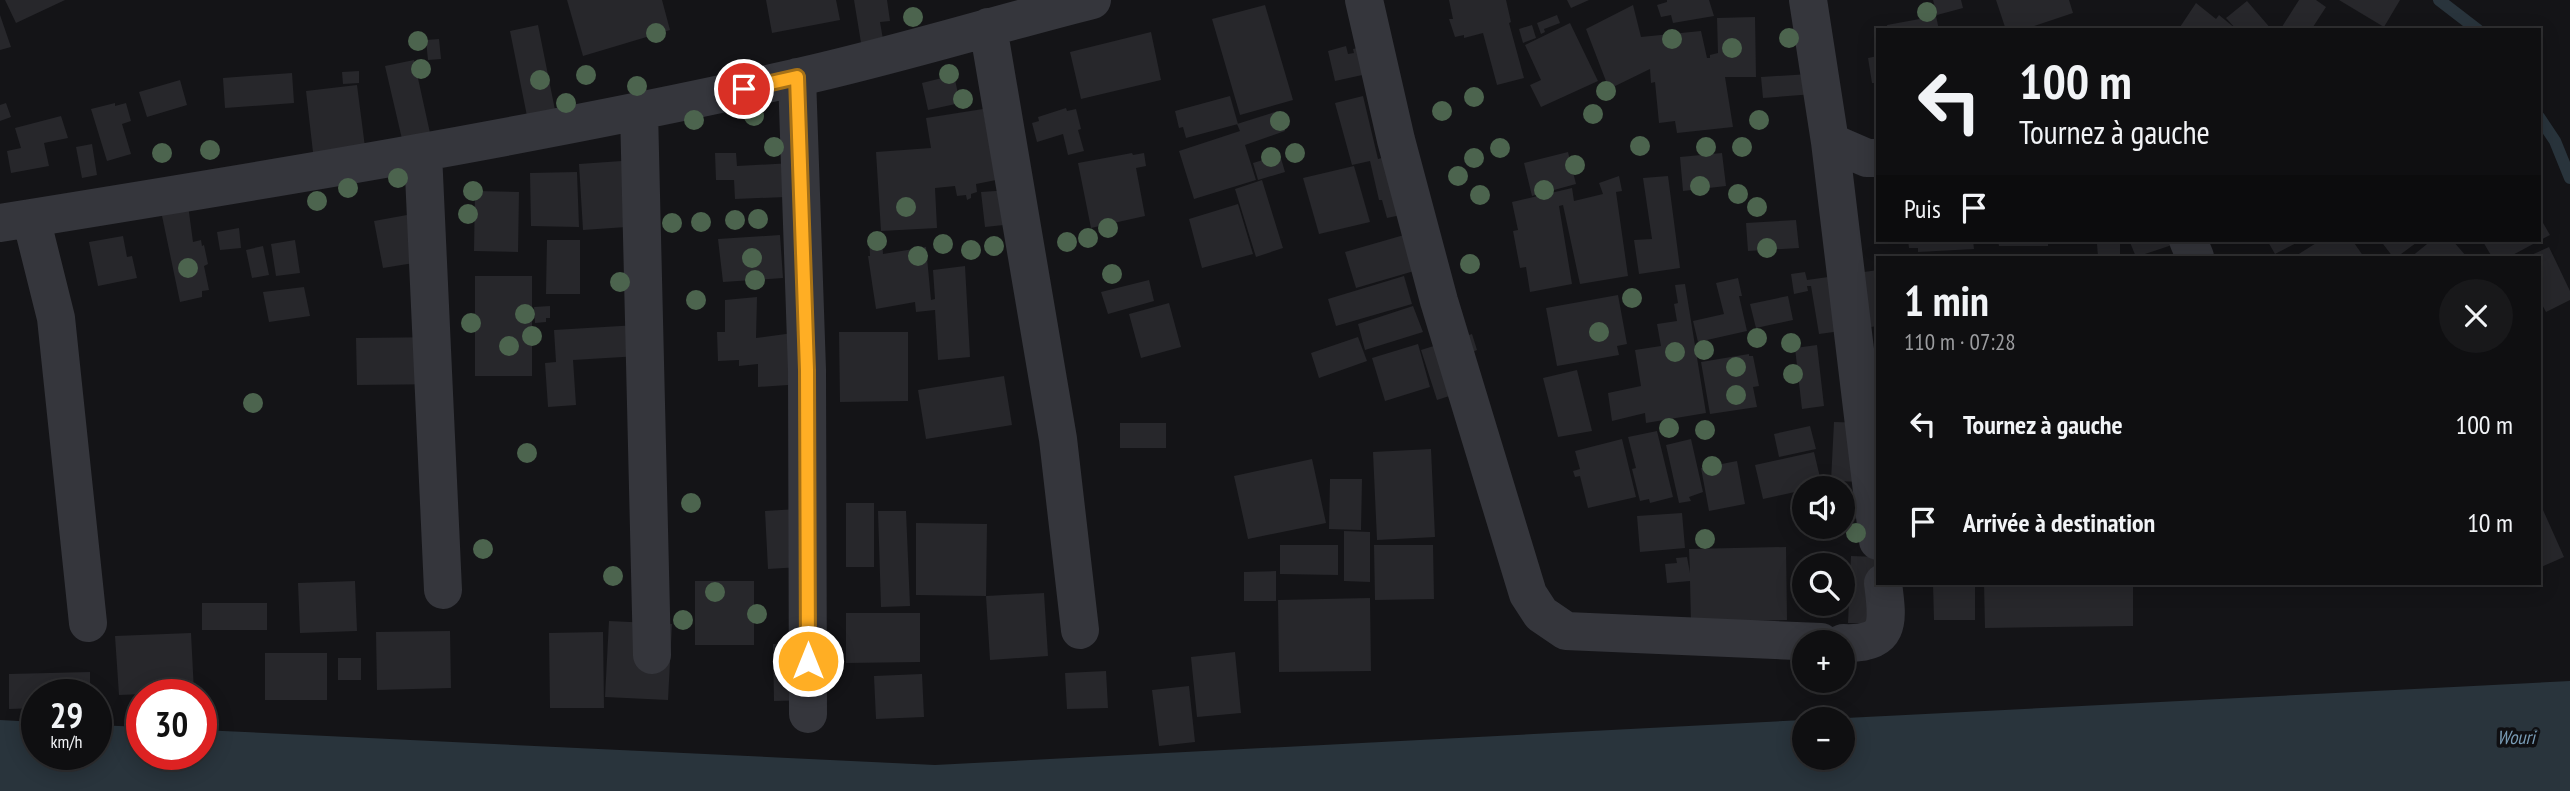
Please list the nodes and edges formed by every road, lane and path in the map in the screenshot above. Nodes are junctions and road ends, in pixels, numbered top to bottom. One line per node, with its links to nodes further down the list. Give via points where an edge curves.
1 (1092, 0): 4 (street)
2 (1364, 0): 16 (street, via 1439,301 1528,594 1541,614 1566,631)
3 (1808, 0): 7 (street)
4 (988, 27): 5 (street); 15 (street, via 1058,439)
5 (797, 77): 6 (street); 19 (street, via 807,370)
6 (639, 111): 8 (street); 18 (street)
7 (1830, 142): 9 (street); 11 (street)
8 (423, 153): 10 (street); 13 (street)
9 (1876, 158)
10 (16, 221): 14 (street, via 56,318)
11 (1876, 524)
12 (1883, 585): 17 (street, via 1887,620 1880,634 1864,644)
13 (443, 590)
14 (89, 623)
15 (1080, 629)
16 (1792, 641)
17 (1855, 644)
18 (652, 655)
19 (808, 714)

